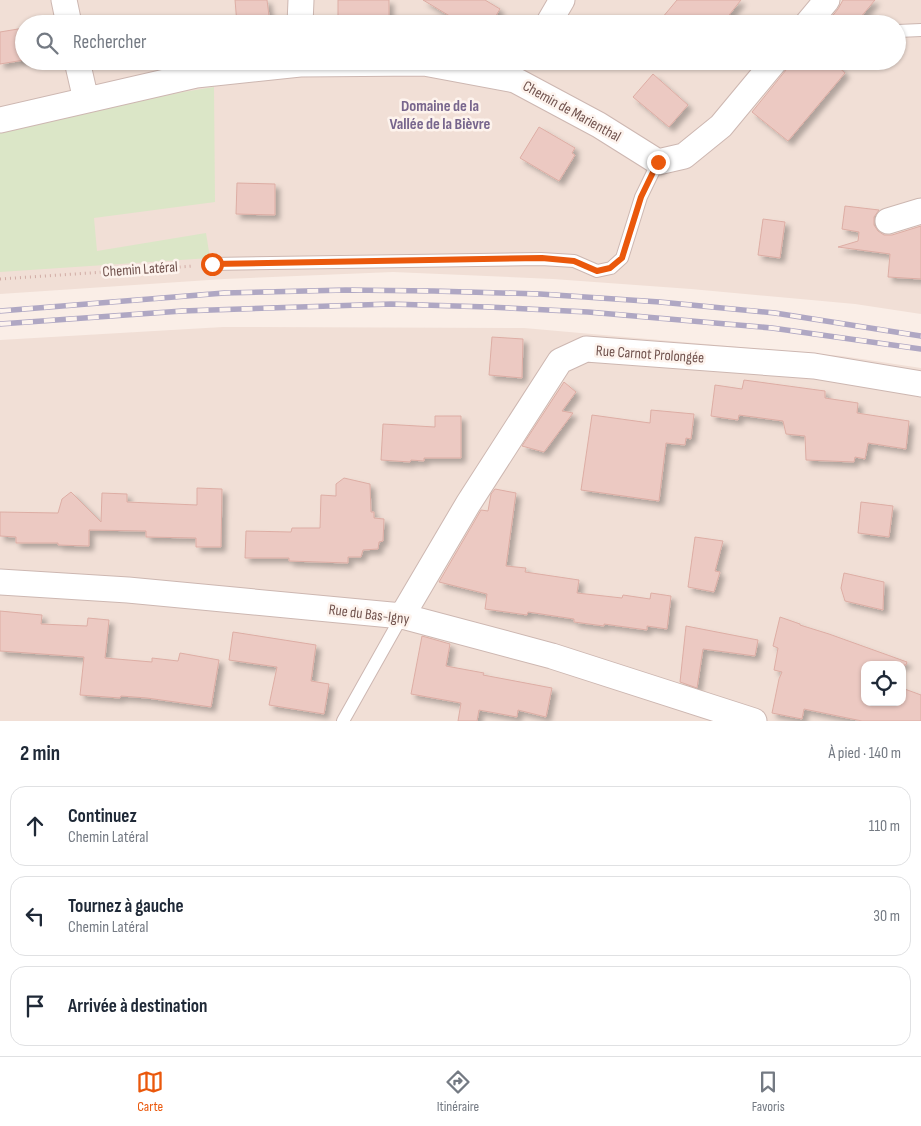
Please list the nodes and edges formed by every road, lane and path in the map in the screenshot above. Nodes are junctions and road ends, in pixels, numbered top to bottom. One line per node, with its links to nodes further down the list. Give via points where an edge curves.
1 (64, 0): 5 (street)
2 (301, 0): 6 (street)
3 (562, 0): 7 (street)
4 (827, 0): 8 (street)
5 (67, 15)
6 (300, 15)
7 (553, 15)
8 (814, 15)
9 (921, 30): 10 (lane)
10 (906, 31)
11 (79, 70): 15 (street)
12 (239, 70): 15 (street, Chemin de Marienthal, via 196,75)
13 (520, 70): 17 (street, Chemin de Marienthal)
14 (768, 70): 17 (street, via 722,126 684,156)
15 (86, 100): 16 (street, Chemin de Marienthal)
16 (0, 120)
17 (658, 162): 20 (lane, via 641,197 622,258 610,268 597,271 574,261 542,258)
18 (921, 211): 19 (street)
19 (888, 221)
20 (212, 264): 21 (path, Chemin Latéral)
21 (0, 279)
22 (921, 384): 24 (street, Rue Carnot Prolongée, via 814,366 586,349 560,361 468,504)
23 (0, 582): 24 (street, Rue du Bas-Igny, via 128,590)
24 (402, 616): 25 (street, Rue du Bas-Igny, via 552,656 674,694); 26 (lane)
25 (740, 719)
26 (343, 721)

